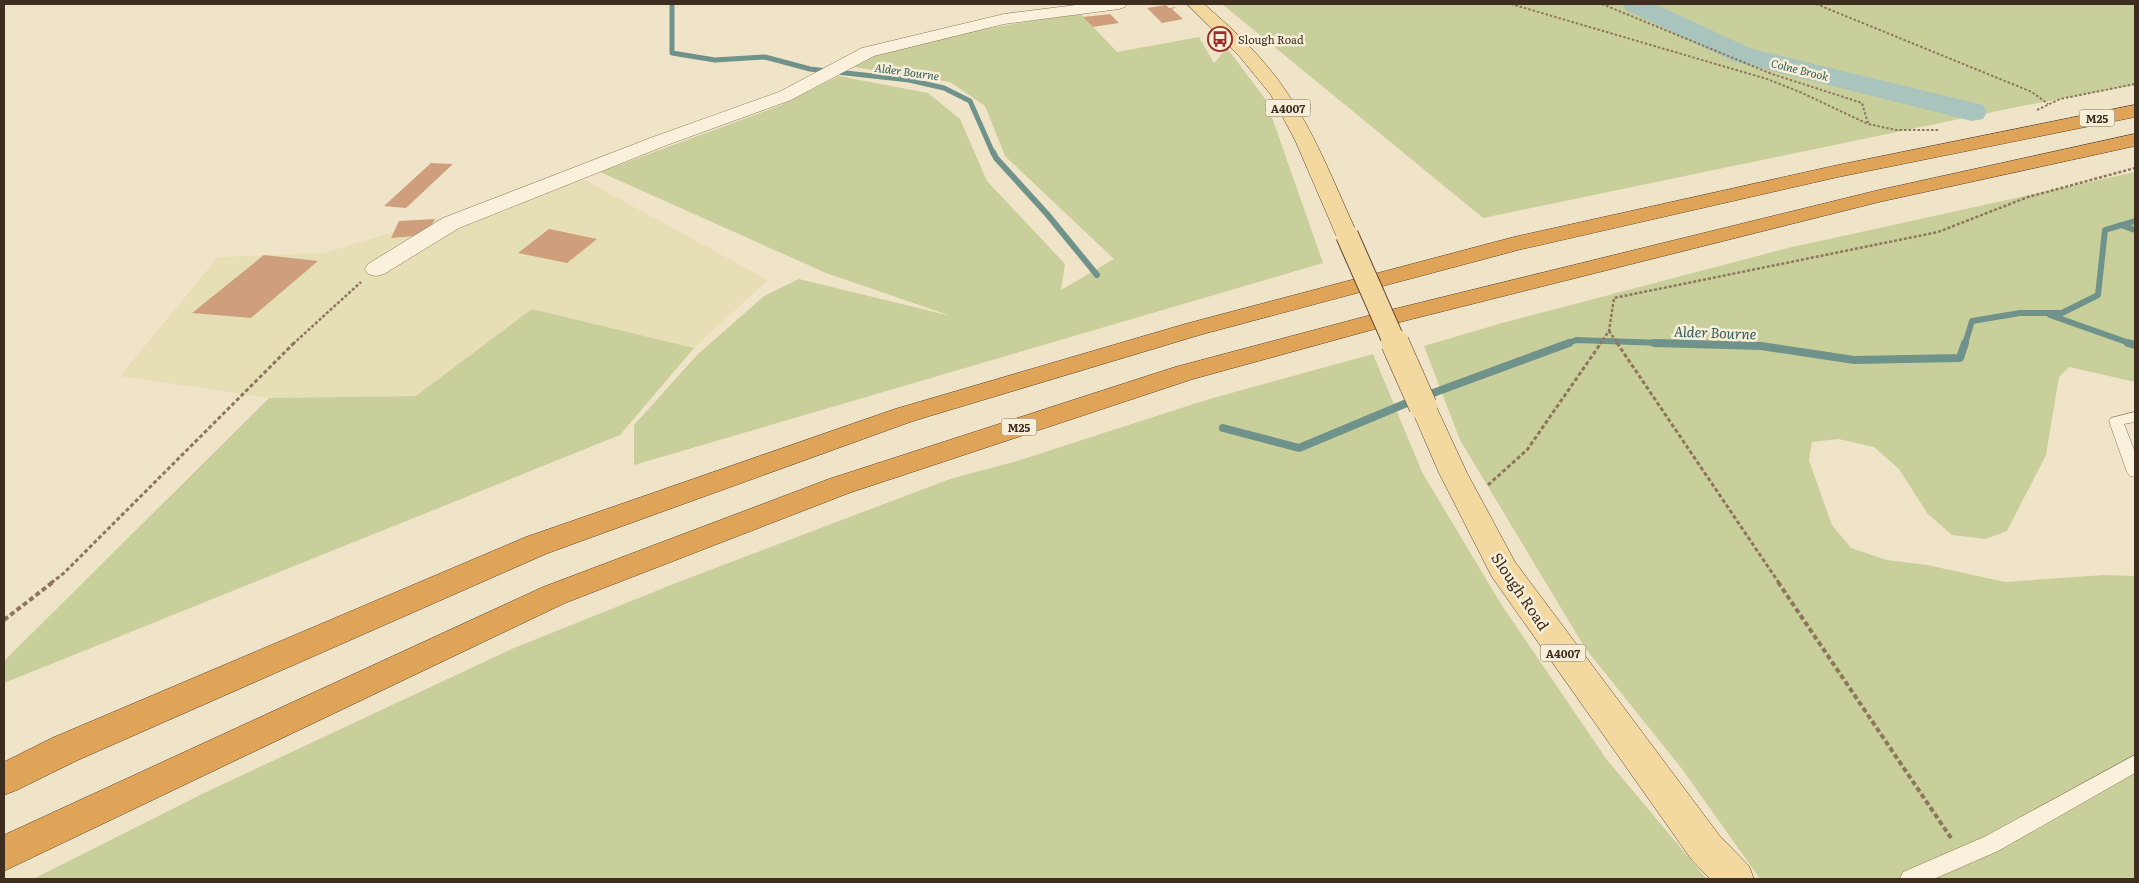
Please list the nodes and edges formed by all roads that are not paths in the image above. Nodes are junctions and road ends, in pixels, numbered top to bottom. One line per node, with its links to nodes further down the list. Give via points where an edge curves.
1 (1119, 4): 5 (street, via 1004,19 868,52 785,96 451,223)
2 (1194, 4): 11 (main road, Slough Road / A4007, bridge, via 1227,32 1257,65 1289,109 1453,473 1503,569 1699,839)
3 (2135, 111): 9 (highway, M25, via 1838,171 1514,244 1194,329 904,415 537,545 65,749)
4 (2131, 141): 10 (highway, M25, via 1879,196 1395,316 1184,373 839,486 554,596)
5 (376, 268)
6 (2135, 417): 7 (lane, via 2116,420)
7 (2135, 472)
8 (2135, 763): 12 (lane, via 1991,844)
9 (4, 779)
10 (4, 854)
11 (1735, 879)
12 (1911, 879)

